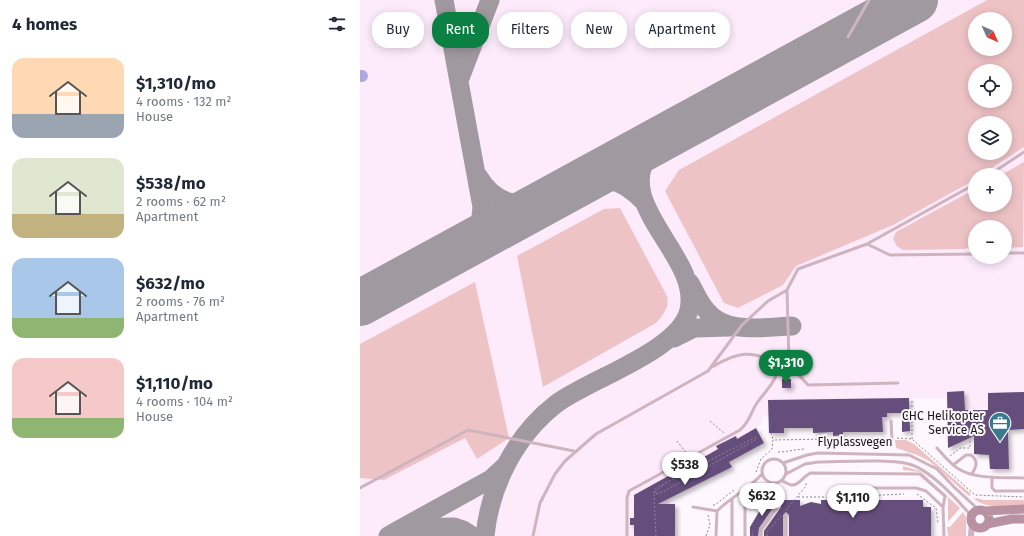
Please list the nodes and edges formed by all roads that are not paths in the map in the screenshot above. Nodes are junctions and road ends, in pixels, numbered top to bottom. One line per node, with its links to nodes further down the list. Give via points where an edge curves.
1 (870, 0): 2 (lane)
2 (848, 37)
3 (1024, 152): 4 (lane)
4 (1000, 168)
5 (968, 188): 6 (lane)
6 (867, 244): 9 (lane, via 890,255); 10 (lane, via 798,270)
7 (1012, 253): 8 (lane)
8 (1024, 253)
9 (968, 254)
10 (787, 290): 11 (lane); 12 (lane, via 768,301 751,316)
11 (789, 364): 13 (lane); 14 (lane, via 808,385)
12 (710, 368): 13 (lane, via 746,353 760,355 773,361 778,364); 18 (lane, via 596,434)
13 (778, 369): 43 (lane, via 771,385 756,404 752,416 740,430 629,491)
14 (898, 384)
15 (892, 421): 16 (lane)
16 (892, 440)
17 (937, 448): 20 (lane)
18 (574, 451): 28 (lane, via 468,430); 42 (lane, via 546,488 536,514)
19 (783, 463): 21 (lane, Flyplassvegen, via 774,459 769,460); 22 (lane); 37 (lane, Flyplassvegen, via 818,453 909,455 937,469 954,488)
20 (953, 465): 23 (lane); 23 (lane, via 966,454 971,455 976,462)
21 (762, 474): 27 (lane, via 769,482); 31 (lane, Flyplassvegen)
22 (786, 474): 26 (lane); 40 (lane, via 805,464 818,462 911,464 929,476 964,507)
23 (972, 474): 24 (lane)
24 (992, 477): 25 (lane); 29 (lane, via 992,488 995,491)
25 (1024, 478)
26 (782, 480): 27 (lane); 33 (lane, via 790,485 797,484 806,474 811,473 920,474 945,496)
27 (775, 483): 30 (lane)
28 (360, 488)
29 (1024, 491)
30 (777, 495): 46 (lane, via 758,495 745,504); 47 (lane, via 778,506 761,530)
31 (732, 499): 36 (lane, Flyplassvegen); 45 (lane)
32 (830, 500): 33 (lane, via 835,488 916,488 923,489)
33 (943, 506): 49 (lane)
34 (693, 507): 36 (lane)
35 (1024, 509): 37 (street)
36 (717, 511): 44 (lane)
37 (982, 511): 40 (street, via 976,511); 41 (street, via 989,518)
38 (786, 515): 48 (lane)
39 (1024, 519): 41 (street)
40 (972, 523): 41 (street, via 980,527); 50 (street)
41 (986, 525): 51 (street)
42 (533, 536)
43 (627, 536)
44 (716, 536)
45 (732, 536)
46 (745, 536)
47 (761, 536)
48 (786, 536)
49 (944, 536)
50 (970, 536)
51 (982, 536)

